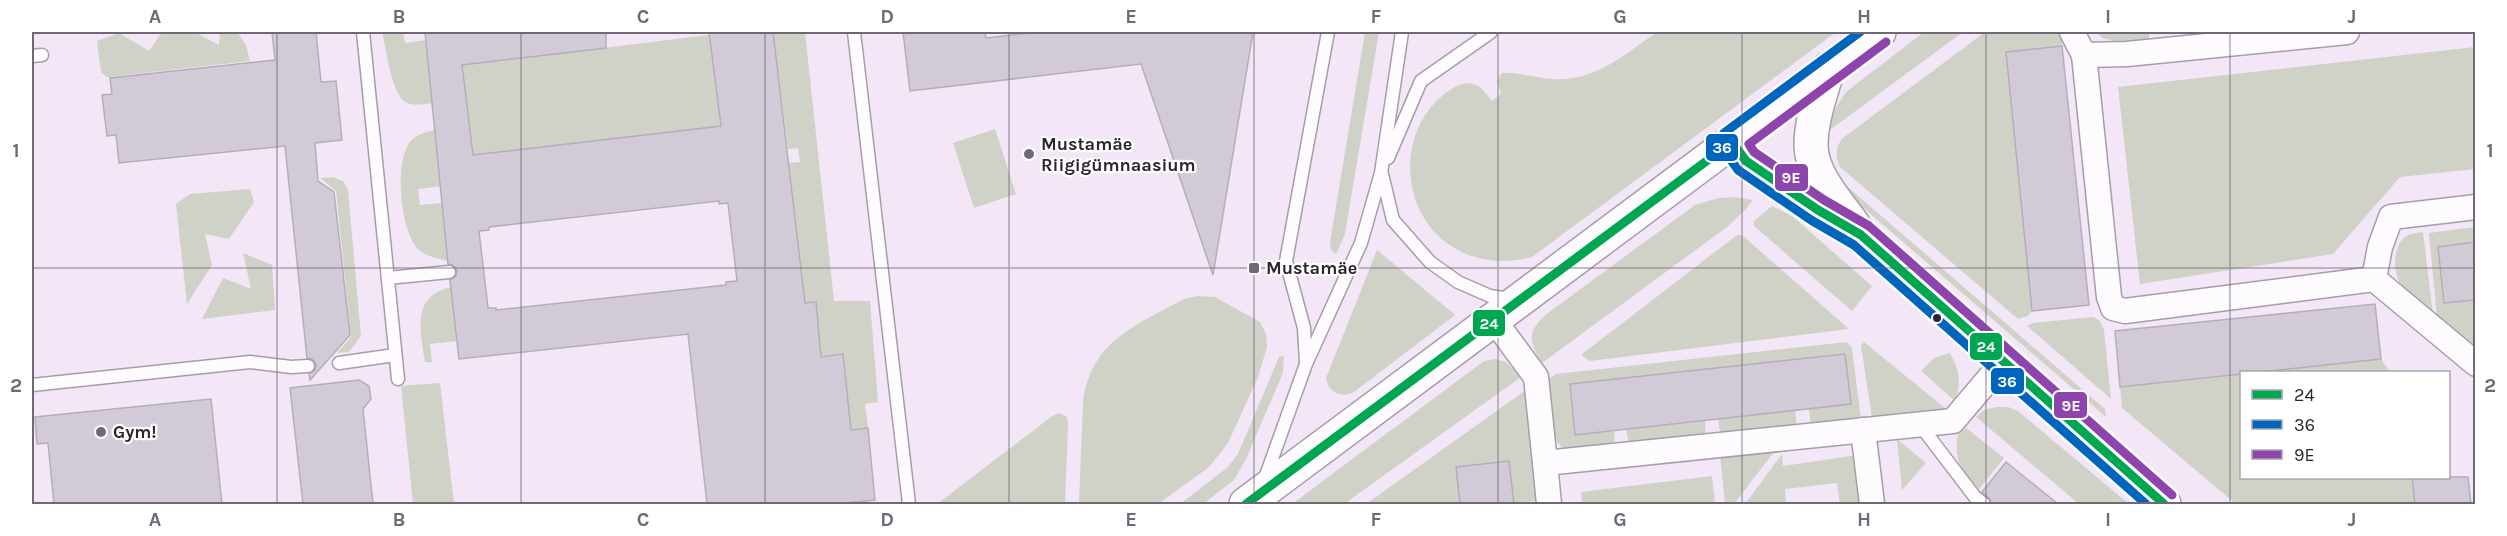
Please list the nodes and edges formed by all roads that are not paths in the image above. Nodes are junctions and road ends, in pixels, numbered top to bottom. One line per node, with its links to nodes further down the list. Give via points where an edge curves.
1 (363, 32): 16 (lane)
2 (854, 32): 32 (lane)
3 (1328, 32): 23 (lane, via 1286,261 1304,328)
4 (1402, 32): 12 (lane)
5 (1491, 32): 12 (lane, via 1421,81)
6 (1879, 32): 10 (main road)
7 (2072, 32): 9 (street)
8 (2347, 32): 9 (street)
9 (2084, 55): 17 (street, via 2113,308 2125,311)
10 (1828, 69): 11 (main road); 14 (main road, via 1816,109 1811,147 1818,172)
11 (1732, 142): 14 (main road, via 1746,161 1763,174); 18 (main road)
12 (1382, 173): 18 (lane, via 1393,220 1430,262 1469,287); 23 (lane, via 1361,243)
13 (2475, 207): 17 (street, via 2391,217)
14 (1861, 235): 21 (main road)
15 (449, 272): 16 (lane)
16 (388, 278): 20 (lane)
17 (2374, 279): 24 (street)
18 (1519, 301): 19 (main road)
19 (1494, 320): 30 (street, via 1536,377); 31 (main road)
20 (395, 355): 22 (lane); 26 (lane)
21 (2003, 362): 28 (street, via 1953,421); 36 (main road)
22 (339, 363)
23 (1306, 364): 31 (lane)
24 (2475, 365)
25 (308, 366): 27 (lane, via 250,362)
26 (398, 379)
27 (32, 385)
28 (1920, 425): 29 (street); 35 (lane)
29 (1863, 430): 30 (street); 34 (street)
30 (1545, 463): 33 (street)
31 (1252, 499)
32 (909, 504)
33 (1549, 504)
34 (1872, 504)
35 (1984, 504)
36 (2164, 504)

